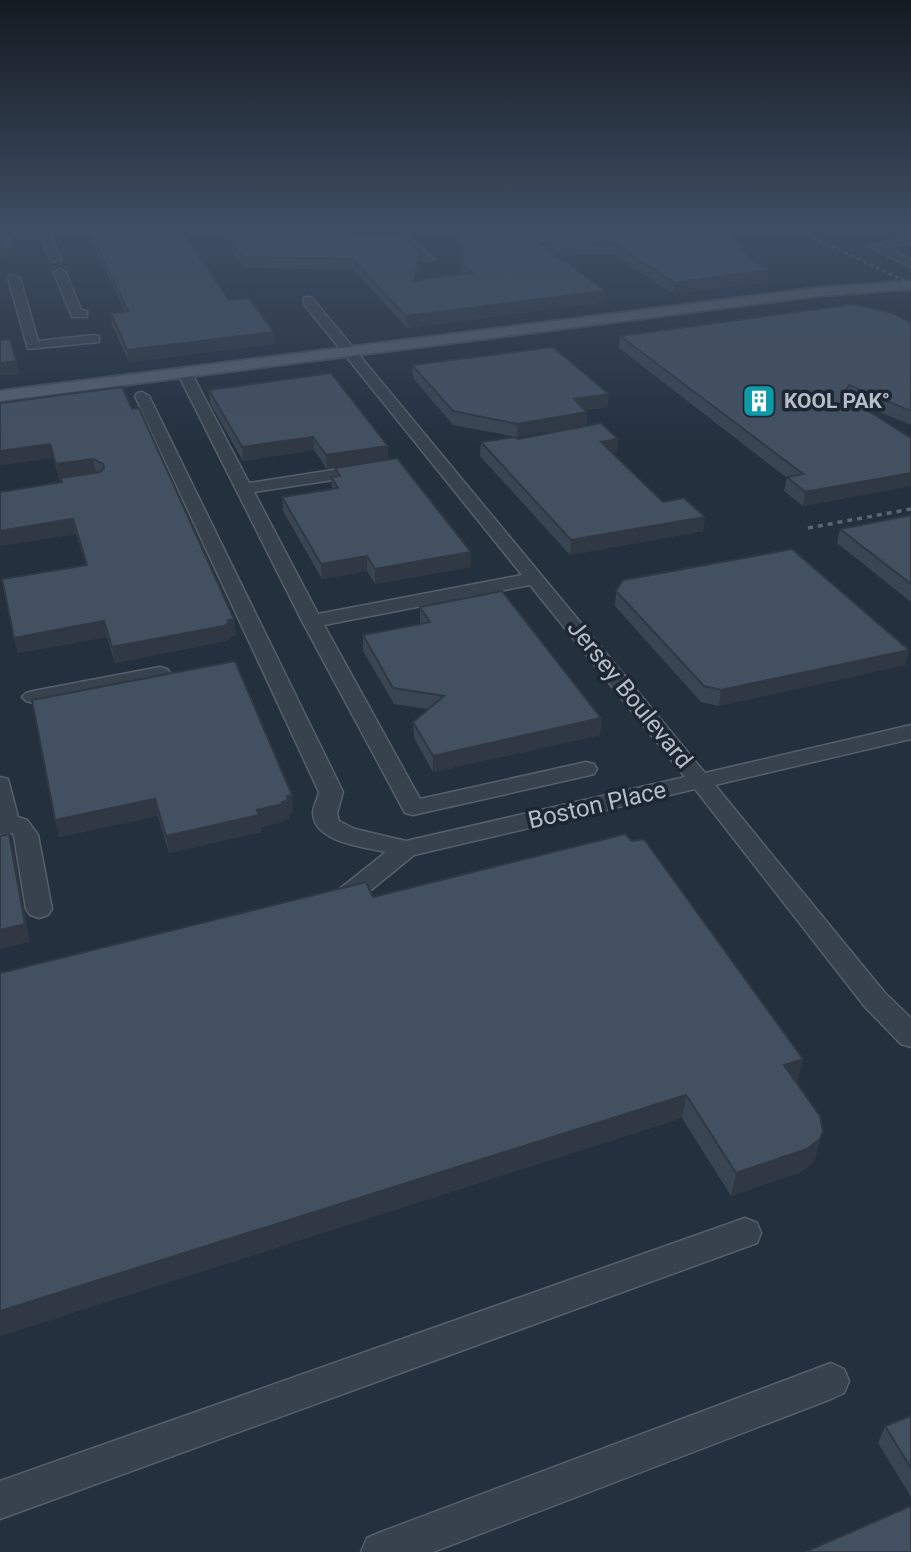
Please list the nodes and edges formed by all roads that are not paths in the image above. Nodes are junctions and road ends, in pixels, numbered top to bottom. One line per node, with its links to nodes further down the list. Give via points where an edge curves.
1 (20, 300): 6 (street, via 33,346)
2 (71, 300): 5 (street, via 76,314)
3 (757, 300): 7 (main road)
4 (308, 301): 7 (street, Jersey Boulevard)
5 (83, 314)
6 (94, 339)
7 (350, 351): 8 (main road); 13 (street, Jersey Boulevard)
8 (184, 372): 9 (main road); 12 (street, via 202,396)
9 (0, 396)
10 (142, 396): 22 (street, via 331,792 325,813 329,825 347,835)
11 (380, 468): 12 (street)
12 (243, 489): 14 (street)
13 (535, 578): 14 (street); 19 (street, Jersey Boulevard)
14 (312, 621): 18 (street, via 414,808)
15 (160, 673): 16 (street)
16 (33, 697)
17 (911, 732): 19 (street, Boston Place)
18 (586, 769)
19 (700, 781): 22 (street, Boston Place); 25 (street, Jersey Boulevard, via 875,1000)
20 (0, 784): 21 (street)
21 (3, 826): 24 (street, via 19,825 26,835)
22 (405, 849): 23 (street, via 346,897)
23 (320, 904)
24 (39, 909)
25 (911, 1036)
26 (745, 1233): 28 (street)
27 (831, 1381): 29 (street)
28 (0, 1500)
29 (381, 1552)

